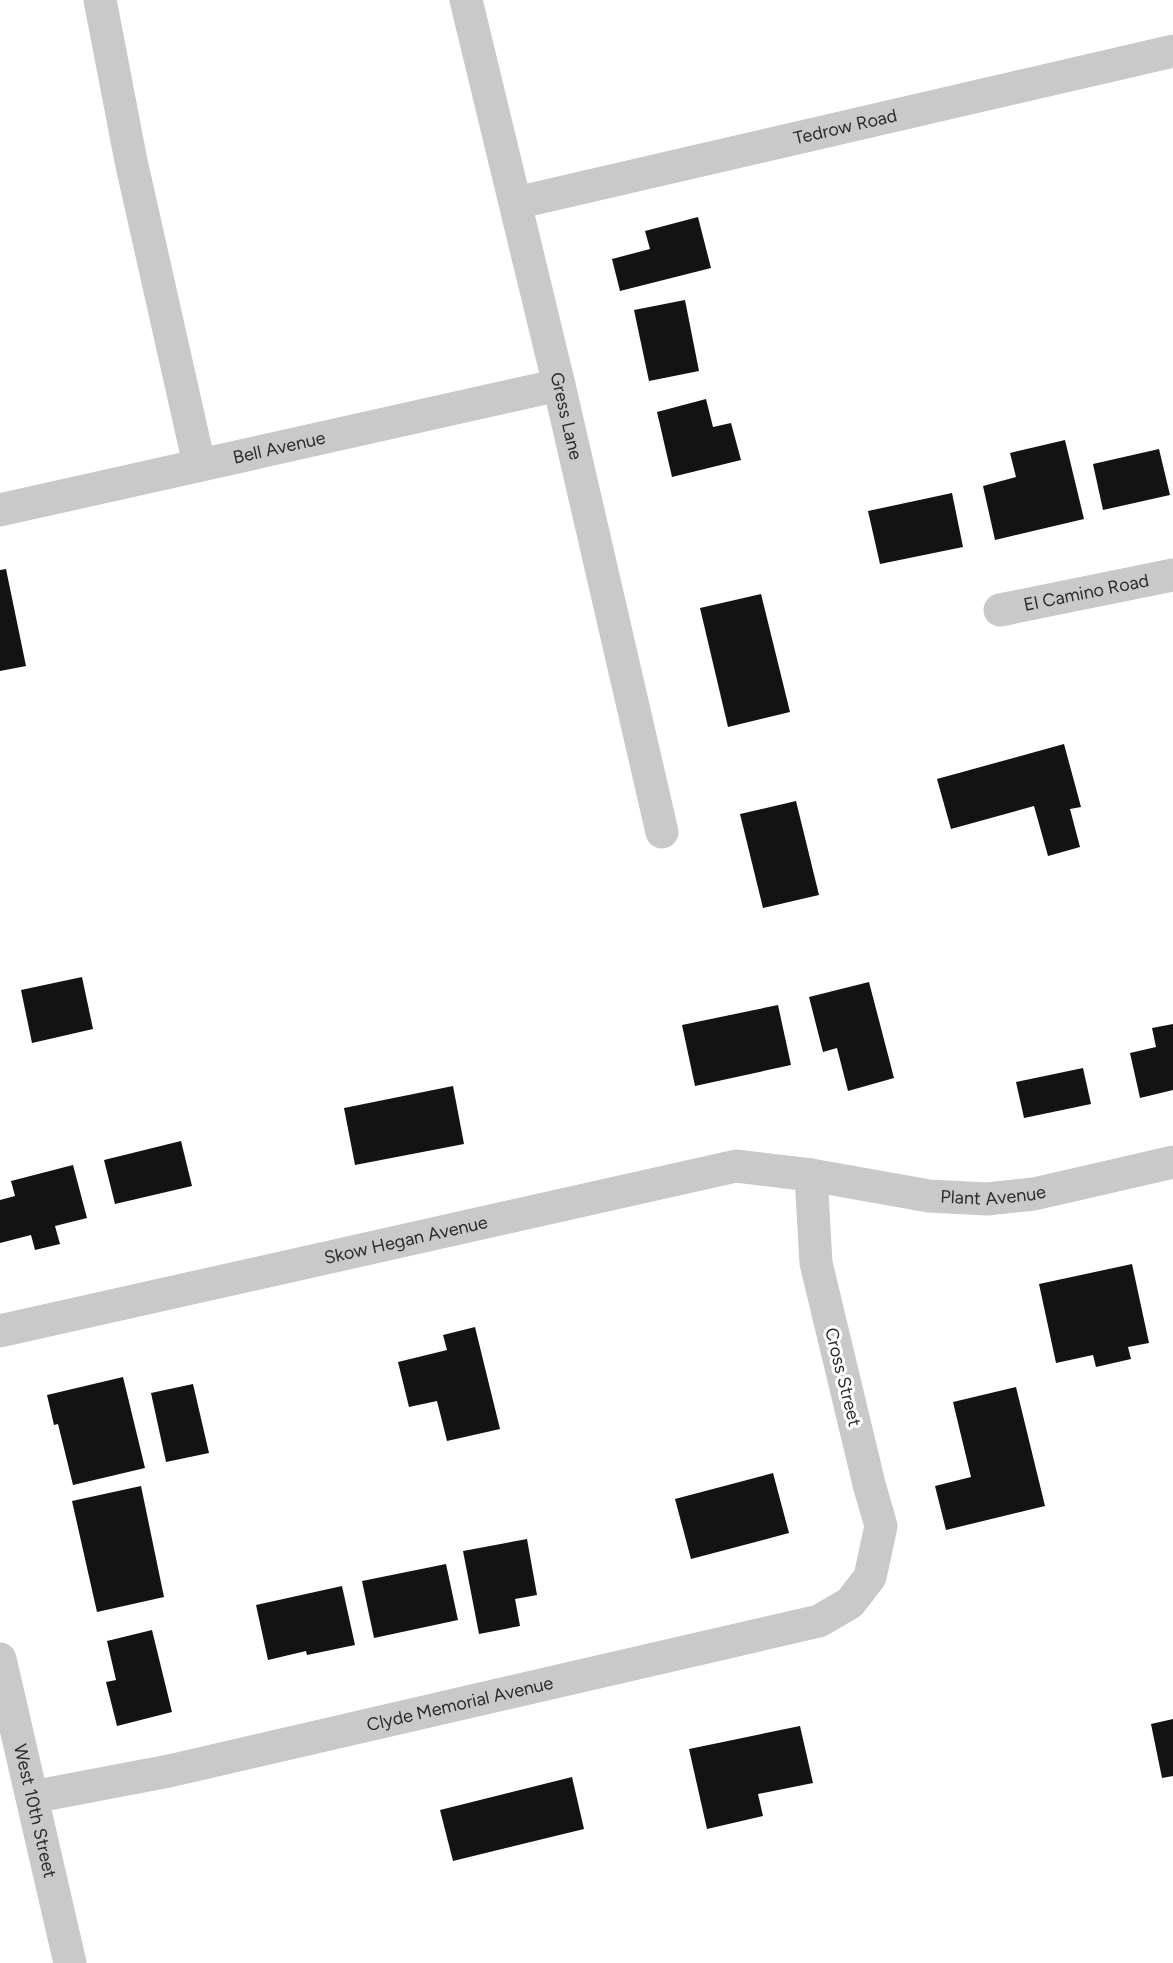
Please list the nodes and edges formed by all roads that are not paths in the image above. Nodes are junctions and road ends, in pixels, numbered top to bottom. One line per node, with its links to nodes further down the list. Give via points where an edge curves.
1 (100, 0): 6 (street, via 131,161)
2 (466, 0): 4 (street, Gress Lane)
3 (1173, 51): 4 (street, Tedrow Road)
4 (516, 203): 5 (street, Gress Lane)
5 (559, 385): 6 (street, Bell Avenue); 10 (street, Gress Lane)
6 (199, 464): 7 (street, Bell Avenue)
7 (0, 510)
8 (1173, 575): 9 (street, El Camino Road)
9 (1000, 610)
10 (662, 832)
11 (1173, 1162): 12 (street, Plant Avenue, via 1034,1194 987,1199 929,1197)
12 (811, 1175): 13 (street, Skow Hegan Avenue, via 736,1166); 14 (street, Cross Street, via 816,1263 881,1526)
13 (0, 1331)
14 (870, 1577): 16 (street, Clyde Memorial Avenue, via 849,1603 819,1621 169,1771)
15 (0, 1659): 16 (street, West 10th Street)
16 (32, 1797): 17 (street, West 10th Street)
17 (70, 1963)

